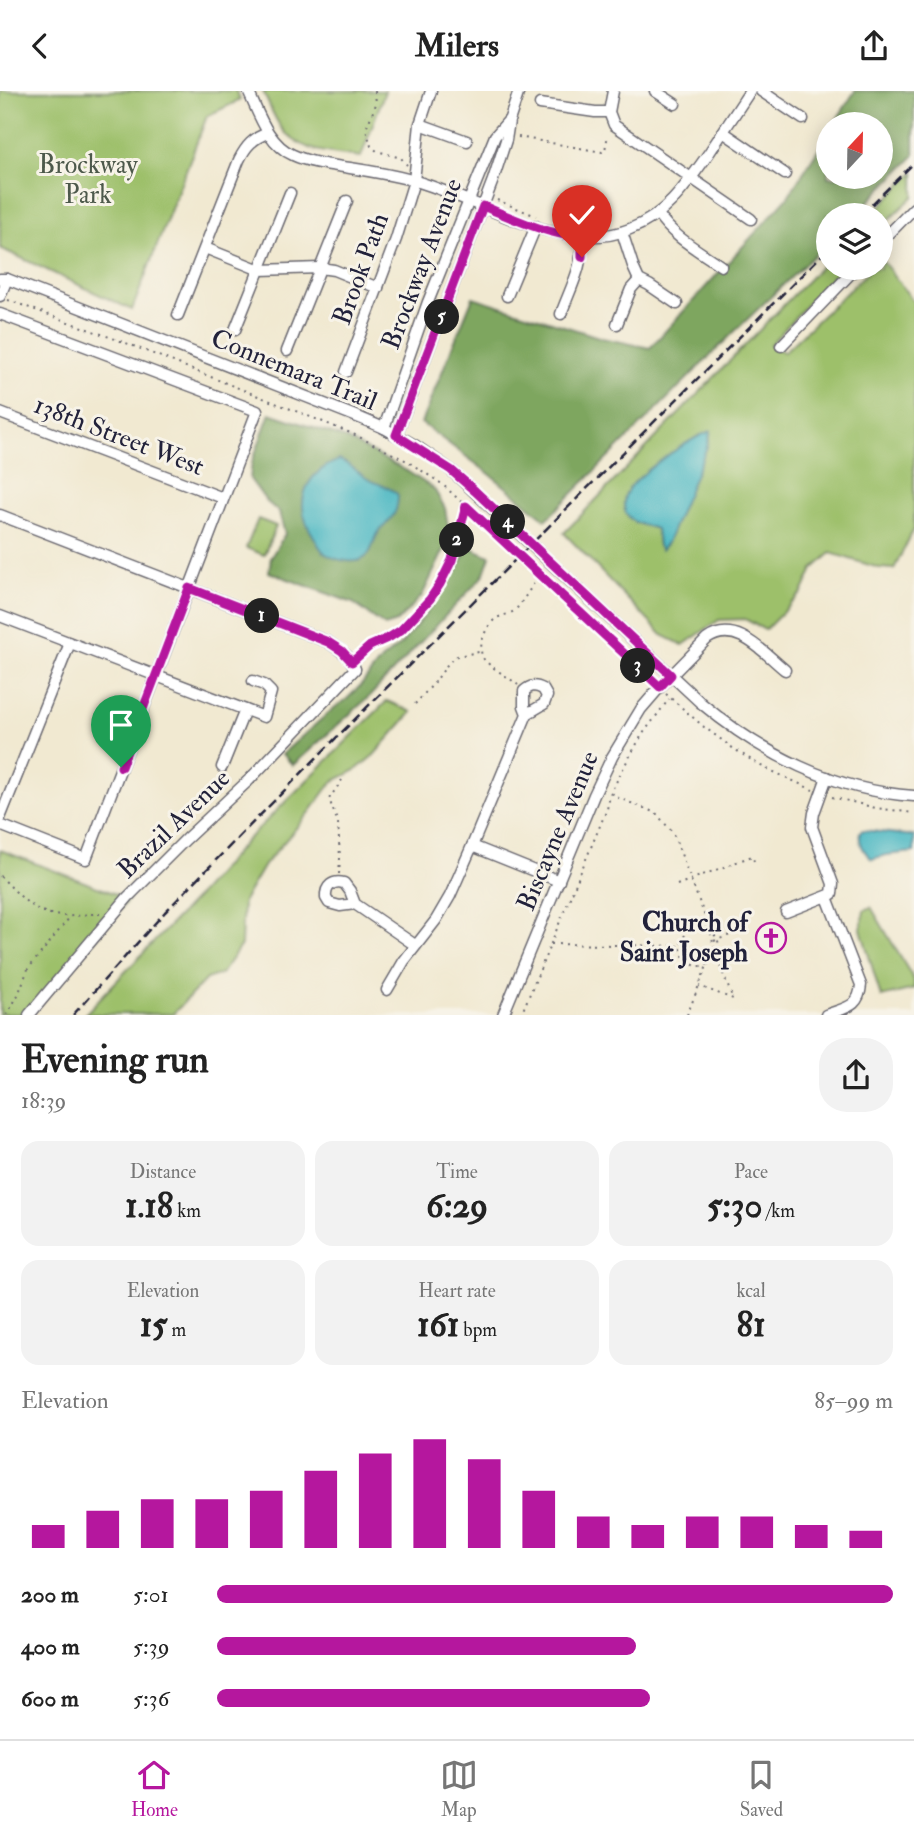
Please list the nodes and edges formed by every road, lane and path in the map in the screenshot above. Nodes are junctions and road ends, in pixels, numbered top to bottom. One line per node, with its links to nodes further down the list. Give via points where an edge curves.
1 (248, 91): 17 (street)
2 (375, 91): 20 (path, via 376,104 366,129 371,146 401,158)
3 (431, 91): 14 (street, Brook Path)
4 (519, 91): 13 (street, Brockway Avenue)
5 (613, 91): 11 (street)
6 (655, 91): 10 (street)
7 (750, 91): 16 (street)
8 (761, 91): 12 (street)
9 (540, 104): 11 (street)
10 (675, 104)
11 (609, 112): 15 (street)
12 (803, 119)
13 (509, 121): 25 (street, Brockway Avenue, via 495,136); 28 (street, Brockway Avenue)
14 (420, 124): 19 (street); 23 (street, Brook Path)
15 (616, 126): 18 (path, via 602,152); 22 (street)
16 (723, 132): 21 (street); 22 (street)
17 (268, 133): 23 (street, via 291,155); 37 (street, via 243,150)
18 (517, 137)
19 (467, 141)
20 (408, 167)
21 (785, 174)
22 (692, 178): 30 (street); 32 (street)
23 (414, 181): 25 (street); 45 (street, Brook Path)
24 (290, 193): 41 (street)
25 (469, 200): 28 (street); 48 (street, Brockway Avenue)
26 (496, 200): 31 (path)
27 (347, 201): 39 (street)
28 (483, 206): 33 (street); 50 (street, Brockway Avenue)
29 (914, 208): 34 (street)
30 (658, 214): 35 (street); 38 (street, via 677,236)
31 (544, 219)
32 (751, 219)
33 (536, 226): 36 (street); 47 (street)
34 (893, 230)
35 (622, 232): 36 (street); 43 (street)
36 (582, 237): 52 (street, via 581,264)
37 (205, 248): 41 (street); 53 (street)
38 (720, 266)
39 (320, 268): 41 (street); 45 (street); 57 (street)
40 (0, 270): 42 (street)
41 (260, 270): 55 (street)
42 (4, 279): 46 (street); 60 (street, Connemara Trail)
43 (639, 280): 49 (street); 54 (street)
44 (844, 280): 56 (street)
45 (378, 288): 58 (street, Brook Path)
46 (0, 296): 63 (path, via 376,444 425,473)
47 (508, 296)
48 (428, 302): 50 (street); 60 (street, Brockway Avenue)
49 (677, 304)
50 (445, 308): 61 (street, Brockway Avenue)
51 (0, 314): 62 (street, via 257,411)
52 (561, 314)
53 (178, 315)
54 (617, 324)
55 (235, 330)
56 (781, 346)
57 (287, 351)
58 (346, 372)
59 (0, 413): 62 (street, 138th Street West)
60 (384, 428): 61 (street, Connemara Trail)
61 (396, 435): 72 (street, Connemara Trail, via 475,491)
62 (223, 498): 66 (street)
63 (466, 506): 65 (path); 70 (path, via 452,560 435,591 401,630 370,646)
64 (0, 515): 66 (street)
65 (539, 575): 69 (path, via 517,607 494,619); 75 (path)
66 (189, 588): 70 (street, via 328,642); 73 (street)
67 (0, 616): 68 (street)
68 (70, 643): 73 (street); 88 (street)
69 (481, 652): 76 (path, via 492,667); 78 (path, via 449,662)
70 (354, 666): 101 (street, Brazil Avenue, via 249,780)
71 (785, 670): 72 (street, Biscayne Avenue, via 749,639 722,632 707,639)
72 (671, 675): 75 (street, Biscayne Avenue); 82 (street, Connemara Trail, via 741,734)
73 (156, 676): 79 (street); 89 (street, via 86,859)
74 (253, 681): 79 (street, via 271,692 264,717)
75 (660, 687): 77 (path); 95 (street, Biscayne Avenue, via 612,757)
76 (524, 691): 80 (street); 80 (street, via 536,686 547,696 544,704)
77 (670, 698): 84 (path, via 642,735); 85 (path, via 743,755)
78 (415, 703)
79 (245, 710): 81 (street)
80 (527, 715): 90 (street)
81 (222, 767)
82 (827, 777): 85 (street); 86 (street, Connemara Trail)
83 (342, 780): 94 (path, via 328,799 338,823)
84 (611, 792): 93 (path, via 656,813 671,829); 106 (path)
85 (820, 793): 87 (path); 97 (street, via 812,827 832,884 832,894)
86 (914, 796)
87 (914, 813)
88 (0, 818)
89 (0, 825)
90 (472, 846): 95 (street); 107 (street, via 444,907)
91 (754, 861): 93 (path, via 752,856)
92 (0, 876): 100 (path, via 42,912)
93 (691, 880): 96 (path); 102 (path)
94 (338, 881): 98 (street, via 348,886); 98 (street, via 328,887 326,898 334,905)
95 (559, 881): 116 (street, Biscayne Avenue)
96 (677, 885)
97 (827, 897): 99 (street); 119 (street, via 861,985 856,1002)
98 (355, 904): 107 (street)
99 (786, 912)
100 (71, 916): 101 (path); 114 (path, via 28,969)
101 (110, 918): 115 (street, Brazil Avenue)
102 (710, 931): 104 (path); 105 (path); 108 (path, via 689,930)
103 (733, 934): 104 (path)
104 (718, 940): 105 (path); 110 (path)
105 (713, 941): 109 (path)
106 (550, 944): 108 (path); 117 (path)
107 (415, 945): 113 (street)
108 (680, 946): 111 (path, via 691,964)
109 (715, 948): 110 (path); 111 (path)
110 (716, 955): 111 (path); 112 (path, via 733,999)
111 (708, 964): 112 (path)
112 (699, 986): 118 (path)
113 (387, 990)
114 (7, 1014)
115 (29, 1014)
116 (503, 1014)
117 (521, 1014)
118 (687, 1014)
119 (826, 1014)

